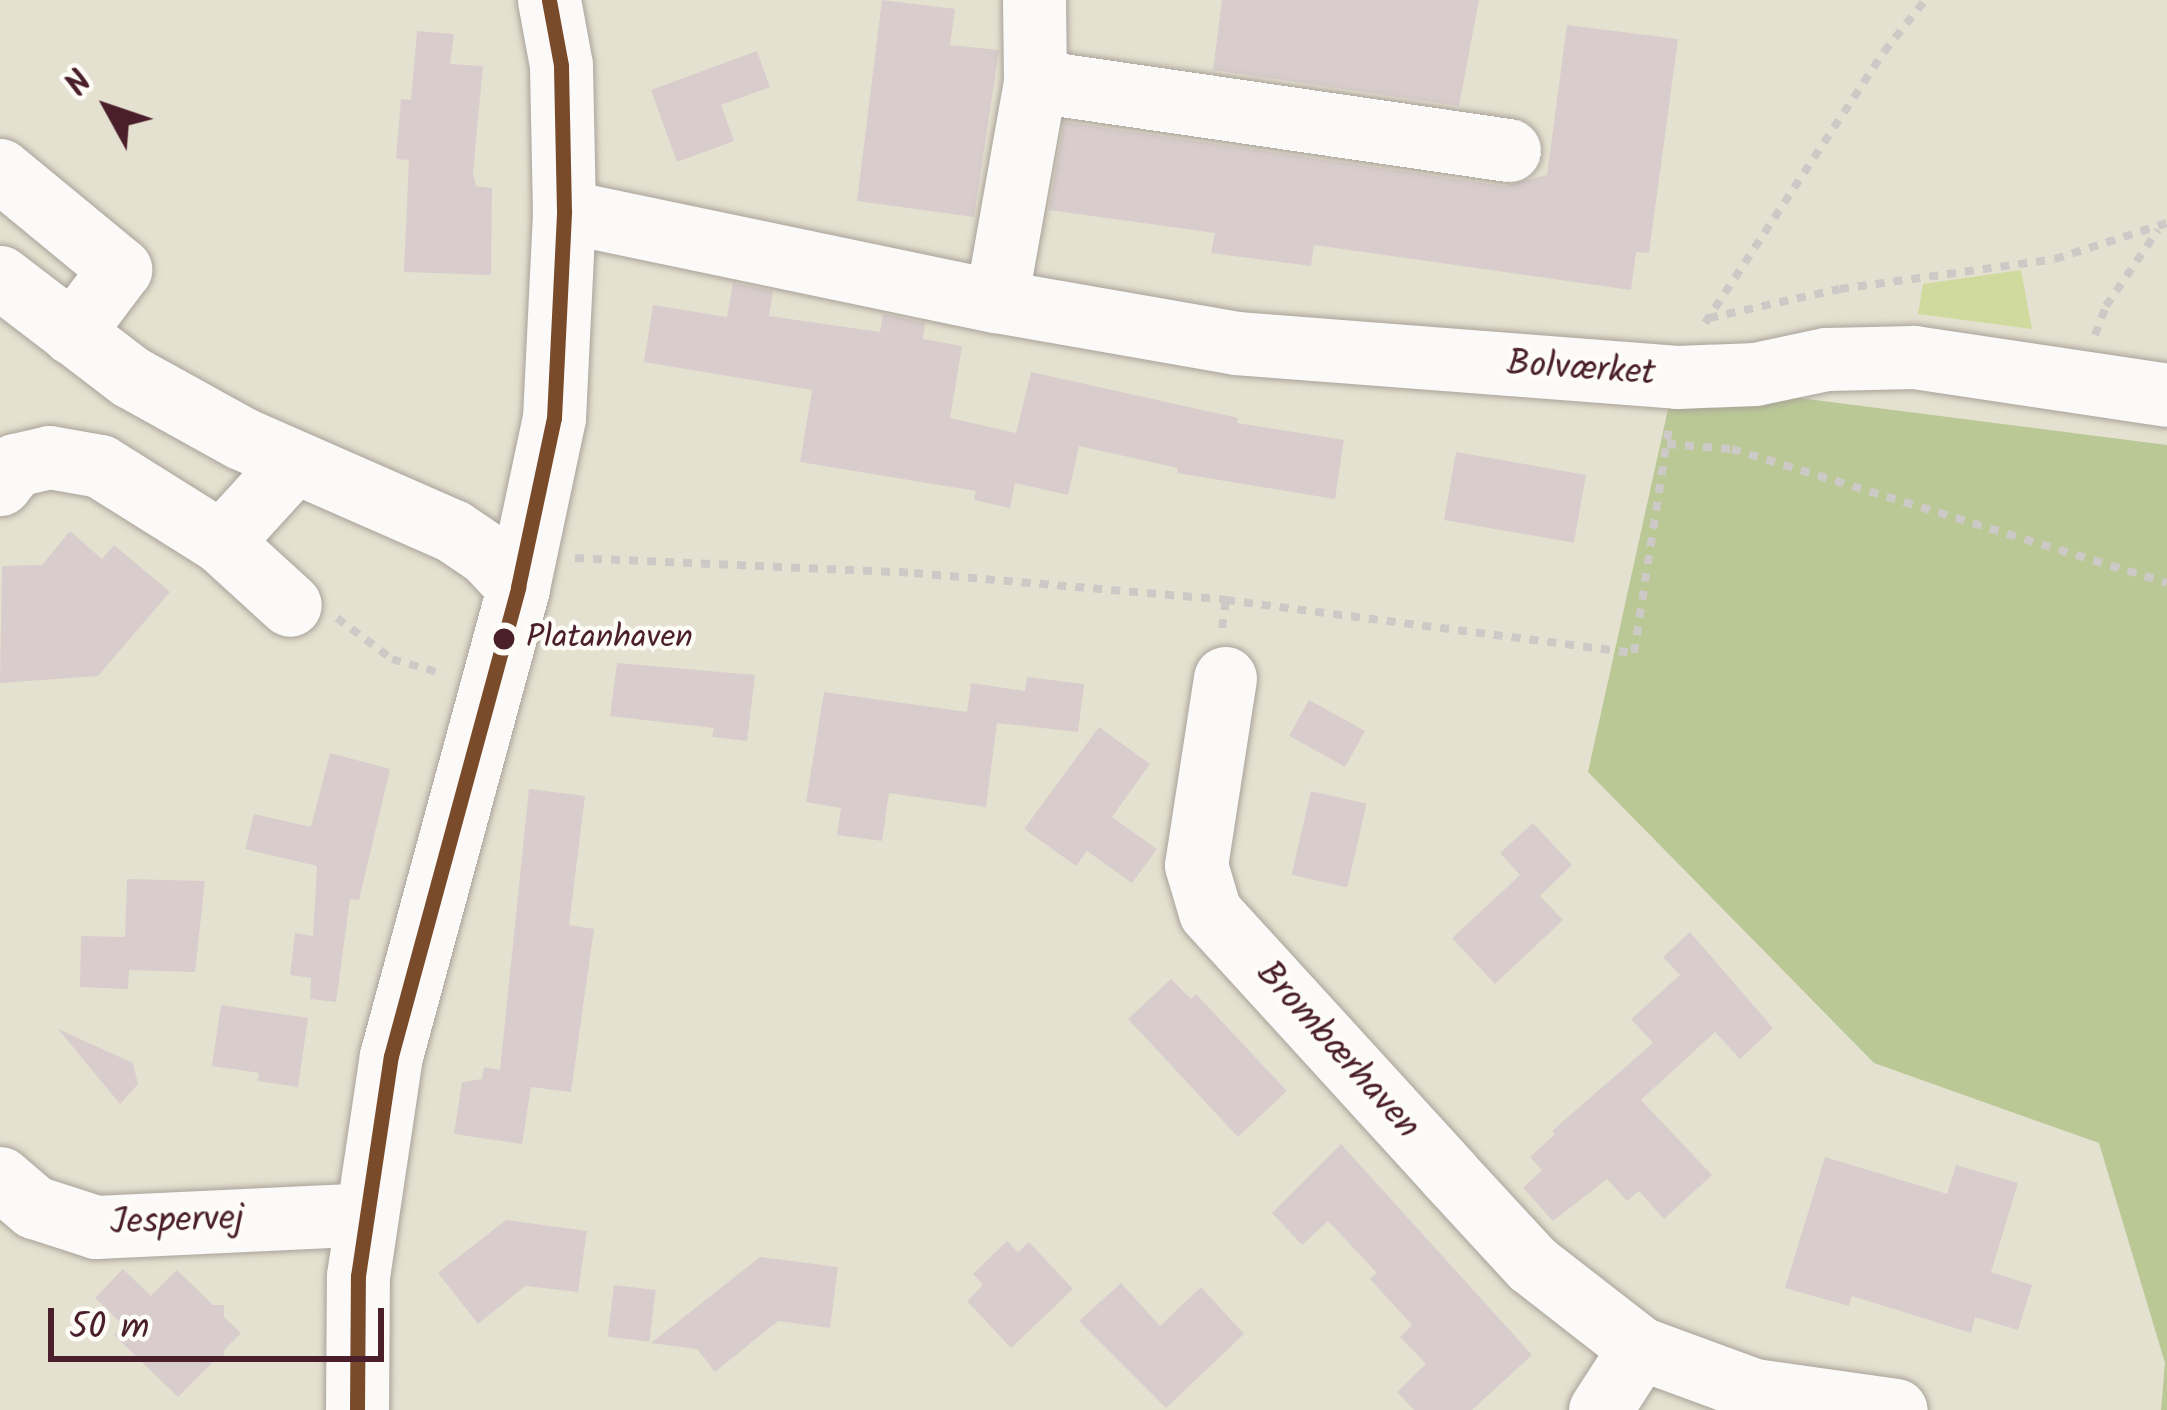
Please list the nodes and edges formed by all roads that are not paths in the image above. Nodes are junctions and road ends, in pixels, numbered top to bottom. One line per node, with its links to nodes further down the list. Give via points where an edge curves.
1 (549, 0): 6 (street, via 561,64)
2 (1034, 0): 3 (street)
3 (1035, 81): 4 (street); 8 (street)
4 (1509, 149)
5 (0, 170): 9 (street, via 120,269)
6 (564, 211): 8 (street, Bolværket); 14 (street, via 554,418)
7 (0, 277): 9 (street)
8 (995, 301): 10 (street, Bolværket, via 1236,343 1677,377 1914,357)
9 (72, 333): 11 (street, via 131,377)
10 (2167, 394)
11 (294, 462): 13 (street); 14 (street, via 453,531)
12 (0, 484): 13 (street, via 15,465 50,457 100,466)
13 (221, 542): 15 (street)
14 (518, 587): 18 (street, via 391,1056)
15 (290, 605)
16 (1225, 678): 19 (street, Brombærhaven, via 1196,865 1210,912 1532,1264)
17 (0, 1178): 18 (street, Jespervej, via 34,1207 96,1227)
18 (367, 1214): 20 (street)
19 (1640, 1348): 21 (street); 22 (street, Brombærhaven, via 1754,1390)
20 (357, 1410)
21 (1600, 1410)
22 (1896, 1410)

